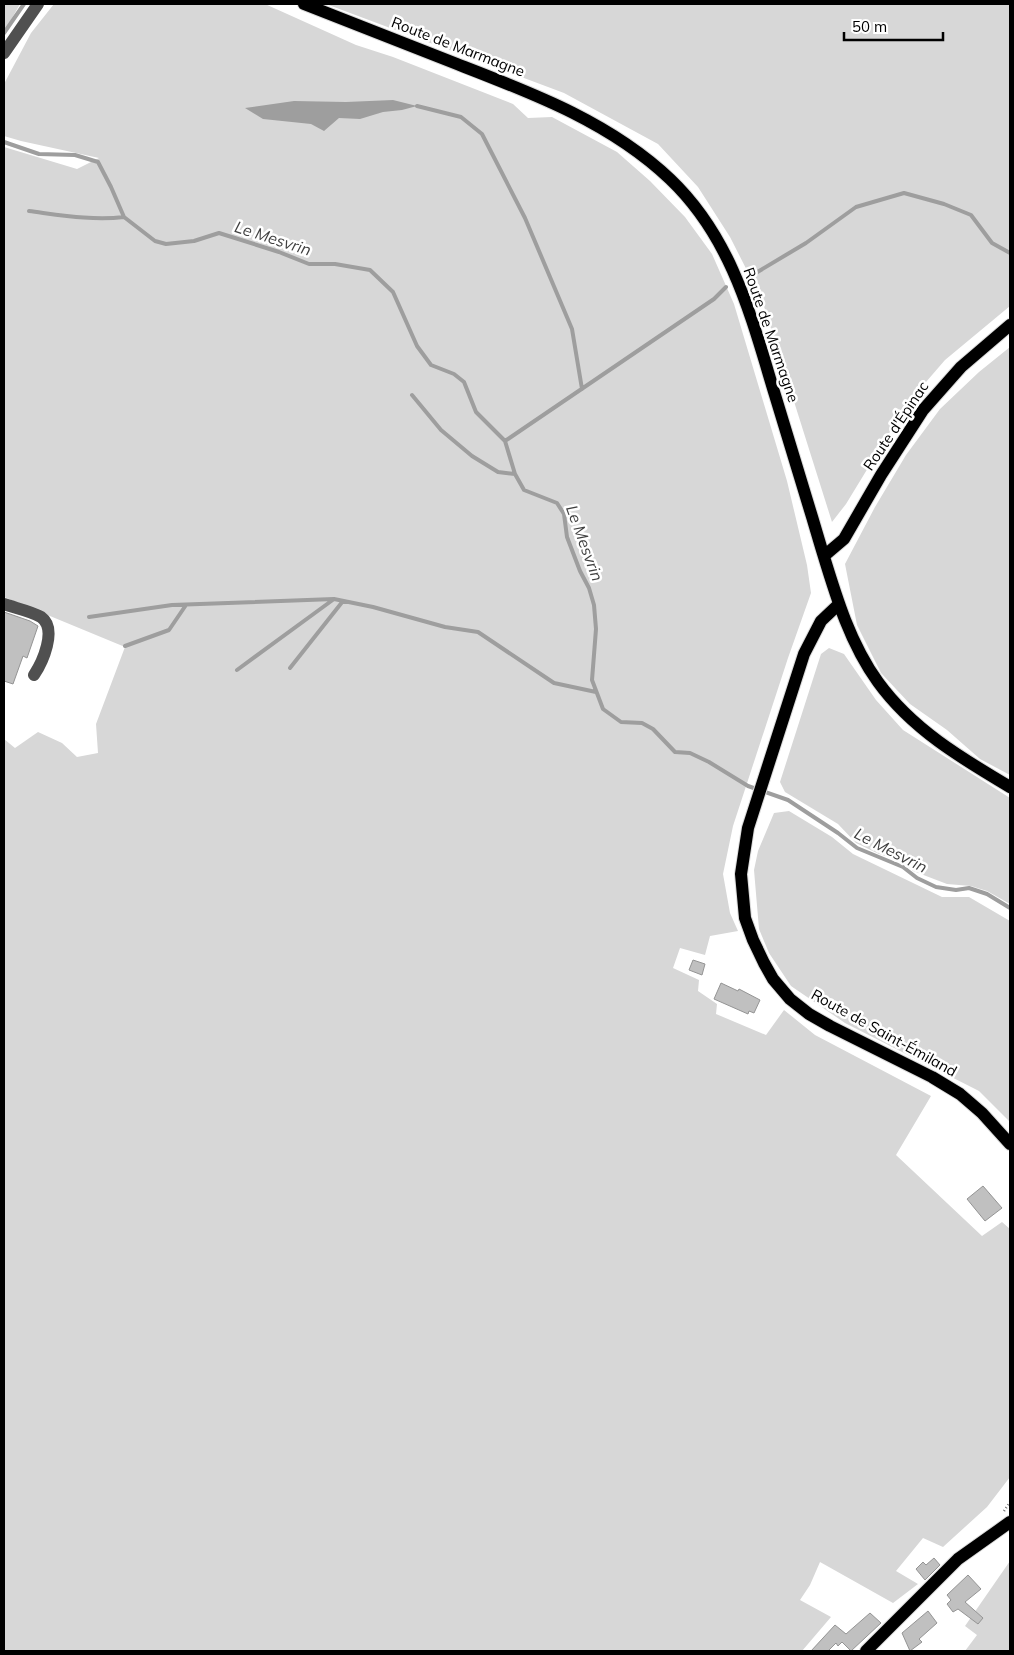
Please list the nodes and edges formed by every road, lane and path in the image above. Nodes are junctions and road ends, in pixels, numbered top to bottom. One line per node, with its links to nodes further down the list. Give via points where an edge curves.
1 (38, 4): 3 (street)
2 (304, 4): 5 (main road, Route de Marmagne, via 520,88 582,116 640,152 672,180 697,207 715,234 742,289)
3 (4, 53)
4 (1010, 325): 5 (main road, Route d'Épinac, via 961,367 923,410 844,539)
5 (824, 556): 7 (main road, Route de Marmagne)
6 (4, 604): 8 (street, via 41,618 48,628 46,652)
7 (839, 604): 9 (main road, Route de Marmagne, via 867,665 893,701 922,730); 10 (main road, Route de Saint-Émiland, via 821,621 804,654 748,828 741,874 745,918 773,979 790,999 830,1026 960,1094)
8 (34, 675)
9 (1010, 786)
10 (1010, 1144)
11 (1010, 1522): 12 (main road, via 958,1560)
12 (866, 1651)

